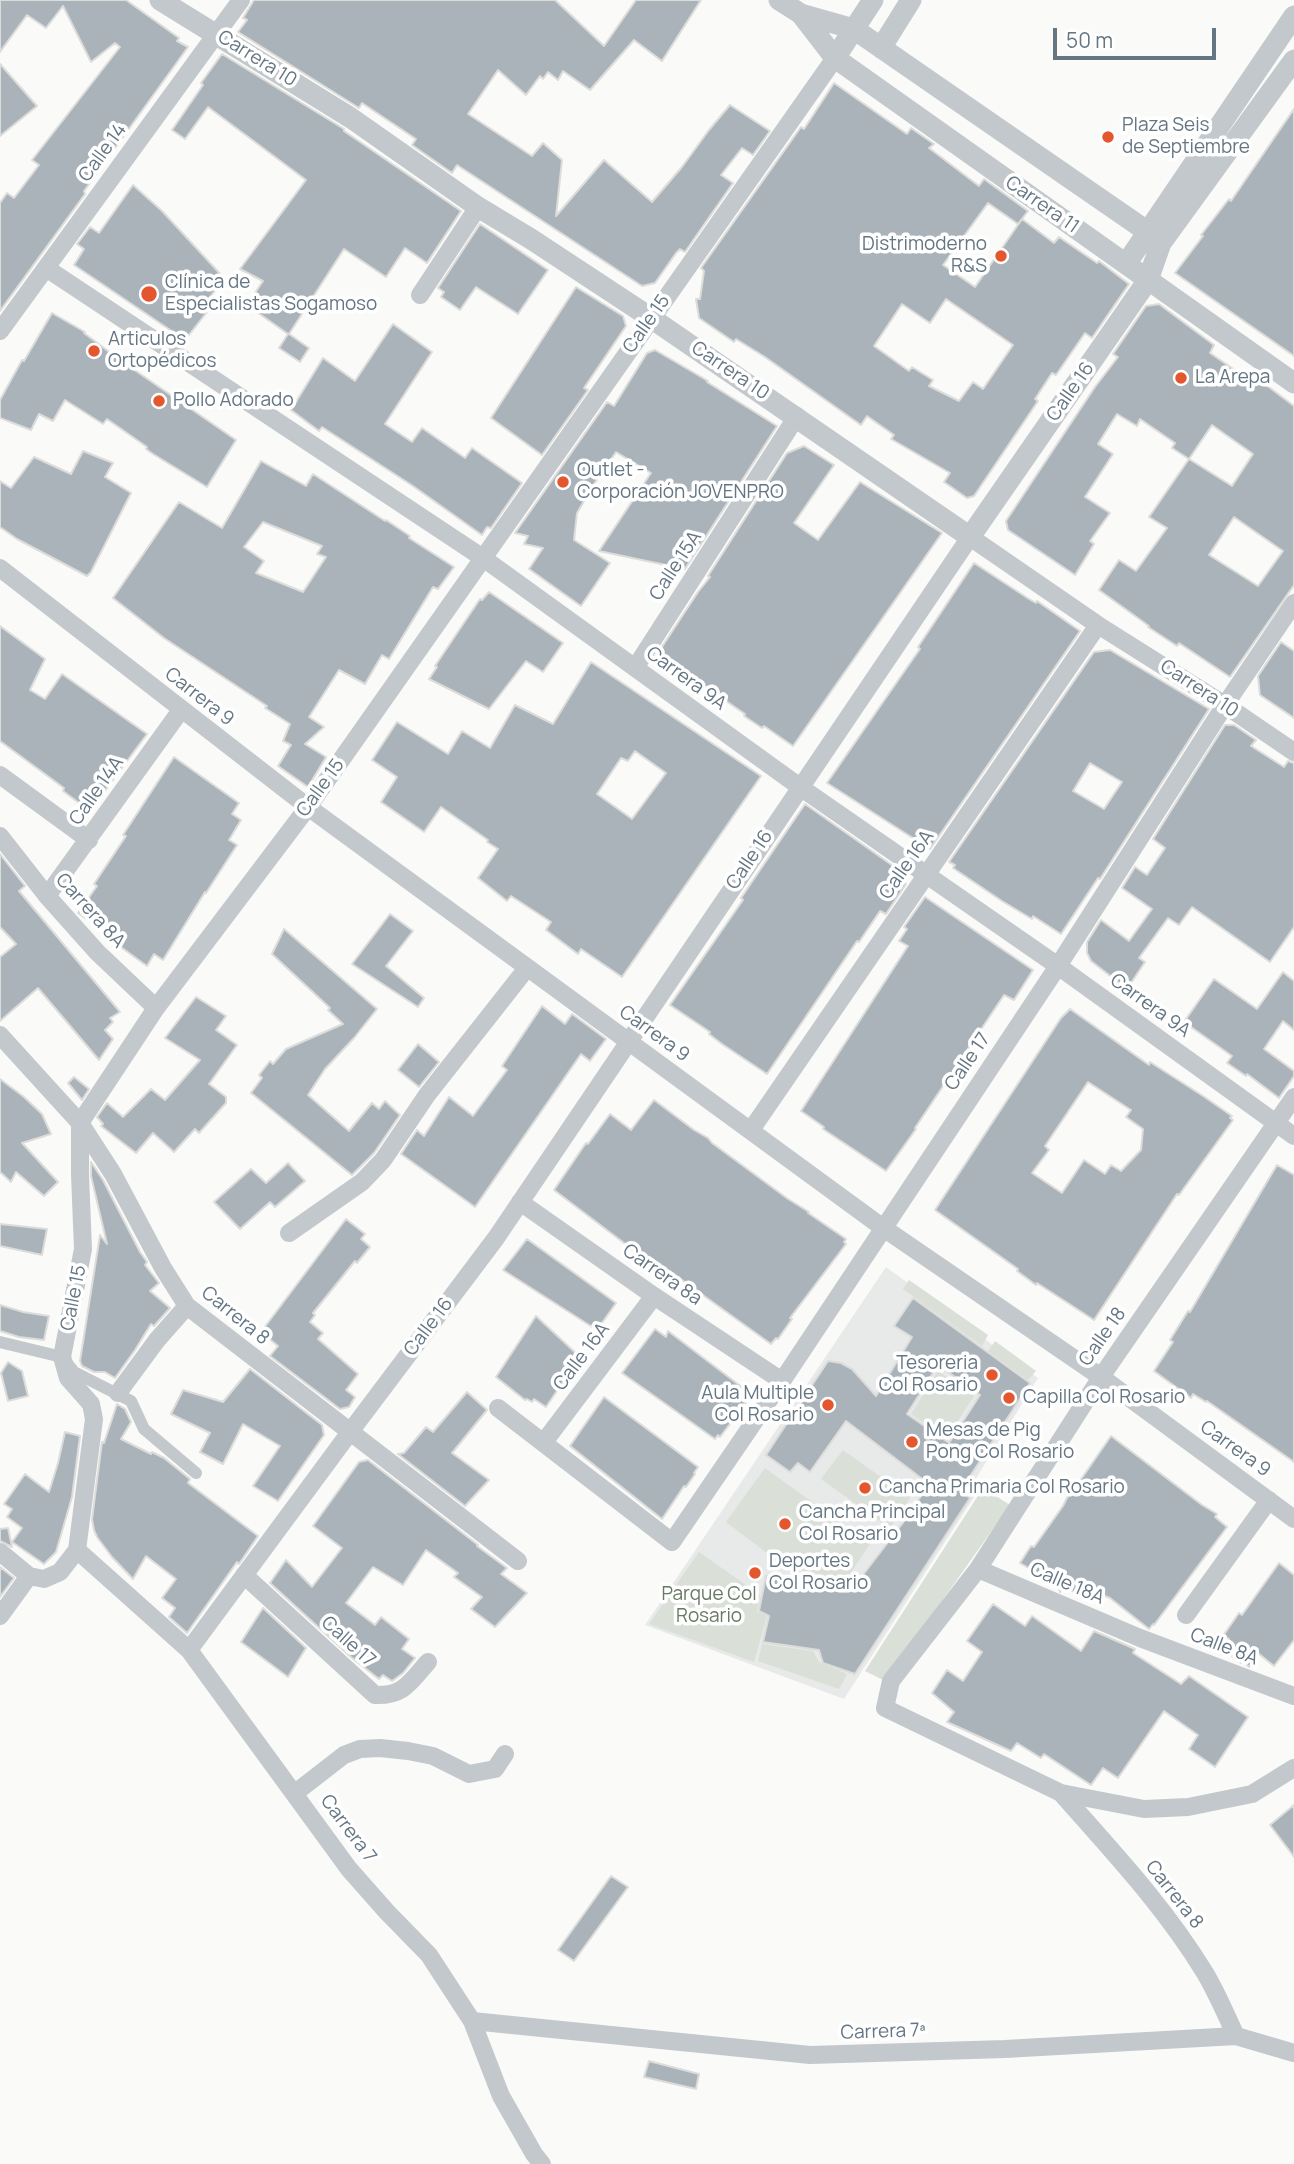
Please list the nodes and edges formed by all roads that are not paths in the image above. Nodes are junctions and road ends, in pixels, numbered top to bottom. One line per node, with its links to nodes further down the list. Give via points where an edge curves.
1 (160, 0): 9 (street, Carrera 10)
2 (241, 0): 9 (street, Calle 14)
3 (779, 0): 6 (street, Carrera 11)
4 (873, 0): 8 (street, Calle 15)
5 (911, 0): 10 (street)
6 (801, 14): 8 (street, Carrera 11); 11 (street, Carrera 11)
7 (1291, 28): 14 (street)
8 (854, 29): 10 (street, Carrera 11); 11 (street, Calle 15)
9 (215, 33): 13 (street, Carrera 10, via 351,118); 16 (street, Calle 14)
10 (881, 48): 14 (street, Carrera 11)
11 (835, 58): 15 (street, Carrera 11); 19 (street, Calle 15)
12 (1294, 60): 17 (street, Calle 16, via 1161,243)
13 (478, 207): 18 (street); 19 (street, Carrera 10)
14 (1148, 232): 15 (street)
15 (1126, 264): 17 (street, Carrera 11)
16 (46, 268): 20 (street, Calle 14); 24 (street, Carrera 9A)
17 (1148, 280): 21 (street, Carrera 11); 23 (street, Calle 16)
18 (420, 296)
19 (651, 318): 22 (street, Carrera 10); 24 (street, Calle 15)
20 (0, 331)
21 (1294, 383)
22 (797, 416): 23 (street, Carrera 10); 28 (street, Calle 15A)
23 (970, 537): 27 (street, Carrera 10); 33 (street, Calle 16)
24 (483, 558): 28 (street, Carrera 9A); 34 (street, Calle 15)
25 (0, 568): 30 (street, Carrera 9)
26 (1294, 603): 29 (street, Calle 17)
27 (1098, 625): 29 (street, Carrera 10); 37 (street, Calle 16A)
28 (635, 668): 33 (street, Carrera 9A)
29 (1225, 705): 31 (street, Carrera 10); 39 (street, Calle 17)
30 (181, 710): 34 (street, Carrera 9); 36 (street, Calle 14A)
31 (1294, 752)
32 (0, 775): 36 (street)
33 (800, 787): 37 (street, Carrera 9A); 43 (street, Calle 16)
34 (308, 807): 40 (street, Carrera 9); 41 (street, Calle 15)
35 (0, 836): 38 (street, Carrera 8A)
36 (89, 840): 38 (street, Calle 14A)
37 (926, 874): 39 (street, Carrera 9A); 47 (street, Calle 16A)
38 (47, 896): 41 (street, Carrera 8A)
39 (1058, 966): 46 (street, Carrera 9A); 50 (street, Calle 17)
40 (527, 968): 43 (street, Carrera 9); 51 (street, via 383,1160 362,1182)
41 (156, 1008): 45 (street, Calle 15)
42 (0, 1035): 45 (street, Carrera 8)
43 (627, 1041): 47 (street, Carrera 9); 49 (street, Calle 16)
44 (1294, 1097): 46 (street, Calle 18)
45 (80, 1123): 53 (street, Carrera 8); 55 (street, Calle 15, via 83,1249)
46 (1276, 1124): 48 (street, Carrera 9A); 56 (street, Calle 18)
47 (751, 1130): 50 (street, Carrera 9)
48 (1294, 1136)
49 (520, 1202): 52 (street, Carrera 8a); 60 (street, Calle 16)
50 (882, 1227): 56 (street, Carrera 9); 57 (street, Calle 17)
51 (289, 1233)
52 (654, 1296): 57 (street, Carrera 8a); 61 (street, Calle 16A)
53 (187, 1306): 58 (street); 60 (street, Carrera 8)
54 (0, 1342): 55 (street)
55 (62, 1357): 58 (street, via 74,1371); 65 (street, Calle 15, via 68,1378 91,1404 94,1419)
56 (1101, 1377): 63 (street, Carrera 9); 68 (street, Calle 18)
57 (782, 1381): 61 (street, Calle 17, via 672,1542)
58 (118, 1393): 62 (street, via 131,1401 144,1429)
59 (498, 1408): 61 (street)
60 (349, 1432): 67 (street, Carrera 8); 69 (street, Calle 16)
61 (544, 1442)
62 (196, 1473)
63 (1269, 1500): 64 (street, Carrera 9); 71 (street)
64 (1294, 1519)
65 (77, 1550): 70 (street, via 60,1572 44,1579); 74 (street, Carrera 7)
66 (0, 1552): 70 (street)
67 (518, 1561)
68 (978, 1569): 73 (street, Calle 18A); 77 (street, Calle 18, via 891,1681)
69 (244, 1575): 74 (street, Calle 16); 75 (street, Calle 17, via 374,1695 389,1696 403,1690)
70 (29, 1576): 72 (street)
71 (1186, 1615)
72 (0, 1616)
73 (1140, 1638): 76 (street, Calle 8A)
74 (189, 1650): 80 (street, Carrera 7)
75 (428, 1662)
76 (1294, 1696)
77 (885, 1708): 81 (street, Carrera 8)
78 (505, 1754): 80 (street, via 495,1769 469,1774 433,1756 360,1749 344,1755)
79 (1294, 1768): 81 (street, Carrera 8, via 1252,1794 1188,1807 1144,1809)
80 (295, 1793): 82 (street, Carrera 7, via 349,1869 429,1955)
81 (1061, 1793): 83 (street, Carrera 8, via 1184,1940)
82 (472, 2021): 83 (street, Carrera 7ª, via 810,2055); 85 (street, Carrera 7, via 501,2096)
83 (1236, 2036): 84 (street, Carrera 7ª)
84 (1294, 2053)
85 (542, 2164)

